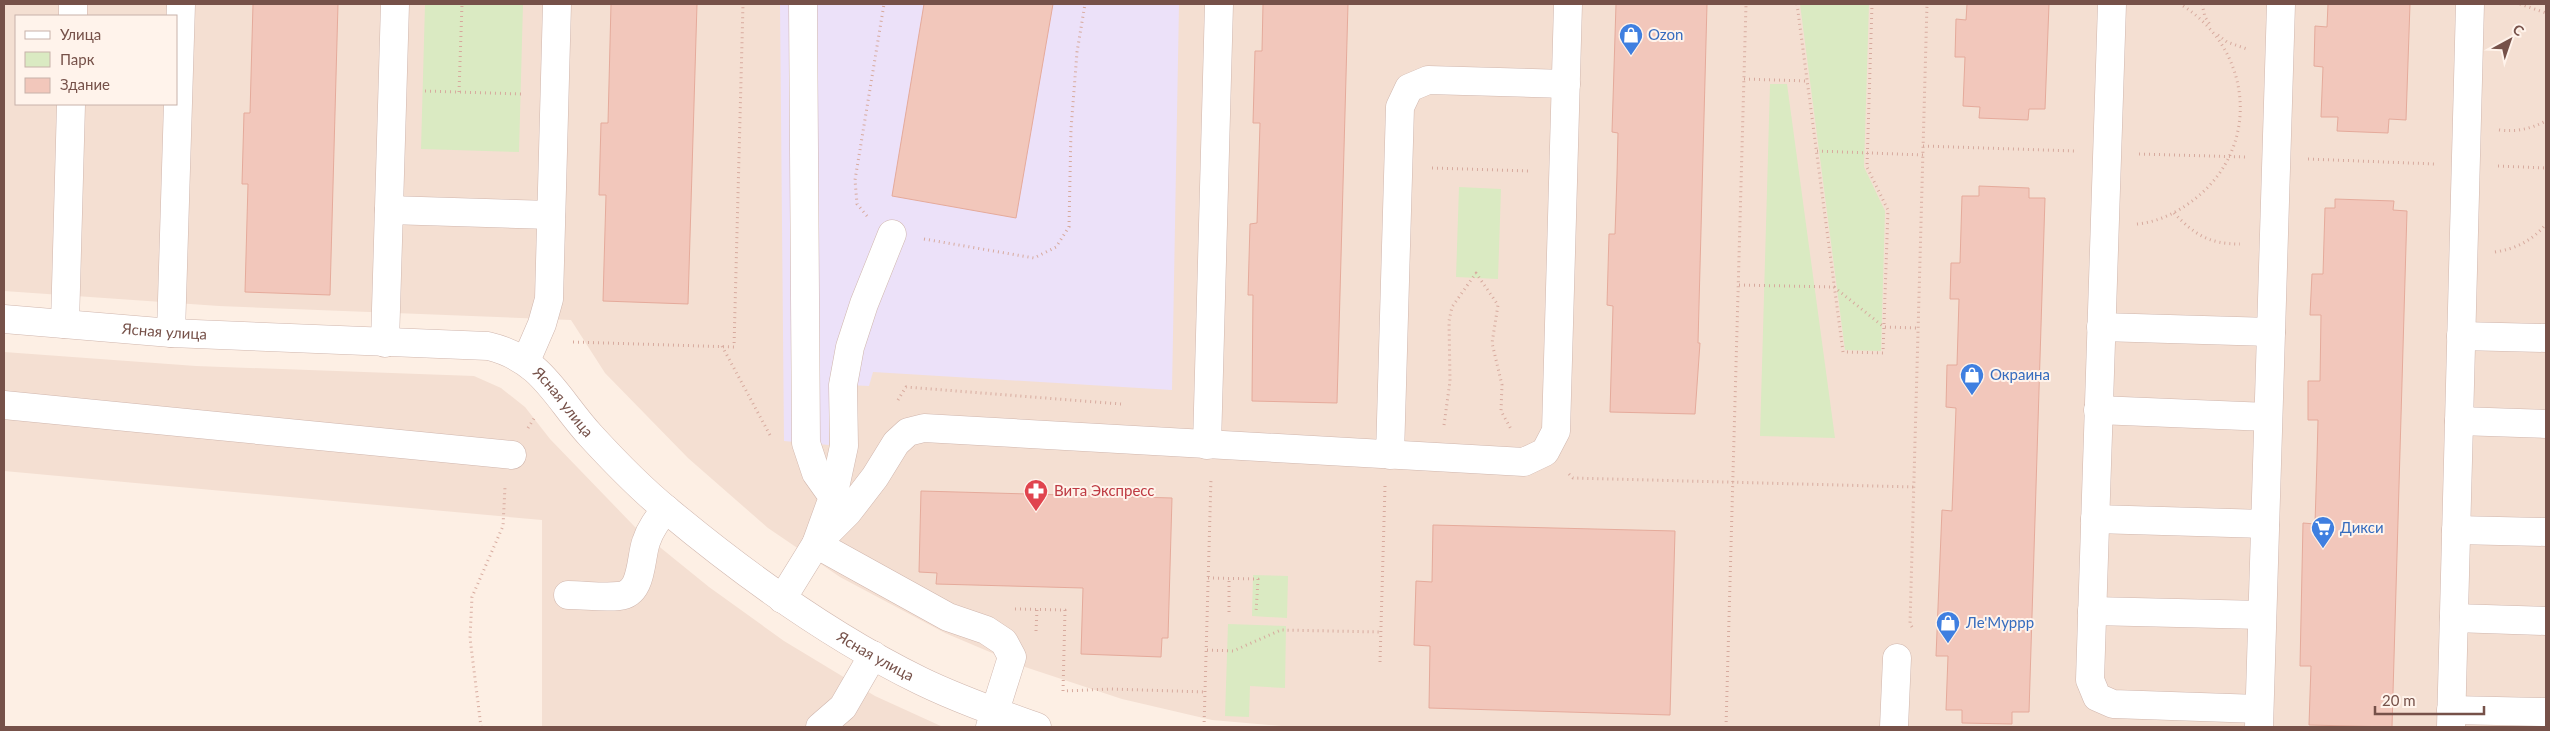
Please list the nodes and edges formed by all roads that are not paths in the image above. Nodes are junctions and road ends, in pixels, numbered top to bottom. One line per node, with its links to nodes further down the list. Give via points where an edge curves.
1 (181, 4): 19 (street)
2 (395, 4): 12 (street)
3 (557, 4): 13 (street)
4 (803, 4): 32 (street, via 806,443 816,473)
5 (1219, 4): 29 (street)
6 (1568, 4): 10 (street)
7 (2112, 4): 17 (street)
8 (2280, 4): 18 (street)
9 (2470, 4): 20 (street)
10 (1566, 84): 31 (street, via 1428,80 1409,88 1400,107); 31 (street, via 1556,431 1545,452 1524,462)
11 (71, 105): 16 (street)
12 (389, 210): 13 (street); 22 (street)
13 (552, 215): 23 (street, via 549,299)
14 (892, 234): 32 (street, via 850,347 843,385 844,446)
15 (4, 319): 16 (street, Ясная улица)
16 (65, 324): 19 (street, Ясная улица)
17 (2101, 327): 18 (street); 25 (street)
18 (2271, 332): 26 (street)
19 (172, 333): 22 (street, Ясная улица)
20 (2461, 336): 21 (street); 27 (street)
21 (2546, 338)
22 (385, 343): 23 (street, Ясная улица, via 488,346)
23 (526, 361): 33 (street, Ясная улица, via 546,377 590,435)
24 (4, 405): 30 (street)
25 (2098, 410): 26 (street); 34 (street)
26 (2268, 417): 35 (street)
27 (2459, 421): 28 (street); 36 (street)
28 (2546, 424)
29 (1209, 446): 31 (street); 38 (street, via 924,428 908,432 896,443 848,512)
30 (512, 455)
31 (1388, 455)
32 (833, 497): 38 (street)
33 (666, 509): 39 (street, via 648,537 633,589 620,596); 40 (street, Ясная улица)
34 (2095, 518): 35 (street); 41 (street)
35 (2265, 524): 42 (street)
36 (2456, 530): 37 (street); 43 (street)
37 (2546, 532)
38 (816, 544): 40 (street); 50 (street, via 948,617 986,630 1004,642 1012,657)
39 (568, 595)
40 (782, 599): 45 (street, Ясная улица)
41 (2092, 611): 42 (street); 48 (street, via 2090,680 2097,697 2112,704)
42 (2262, 615): 48 (street)
43 (2454, 618): 44 (street); 49 (street)
44 (2546, 621)
45 (873, 655): 50 (street, Ясная улица); 51 (street, via 843,707)
46 (1897, 658): 53 (street)
47 (2546, 712): 49 (street)
48 (2259, 718)
49 (2451, 718)
50 (992, 720): 52 (street, Ясная улица)
51 (820, 727)
52 (1037, 727)
53 (1894, 727)

